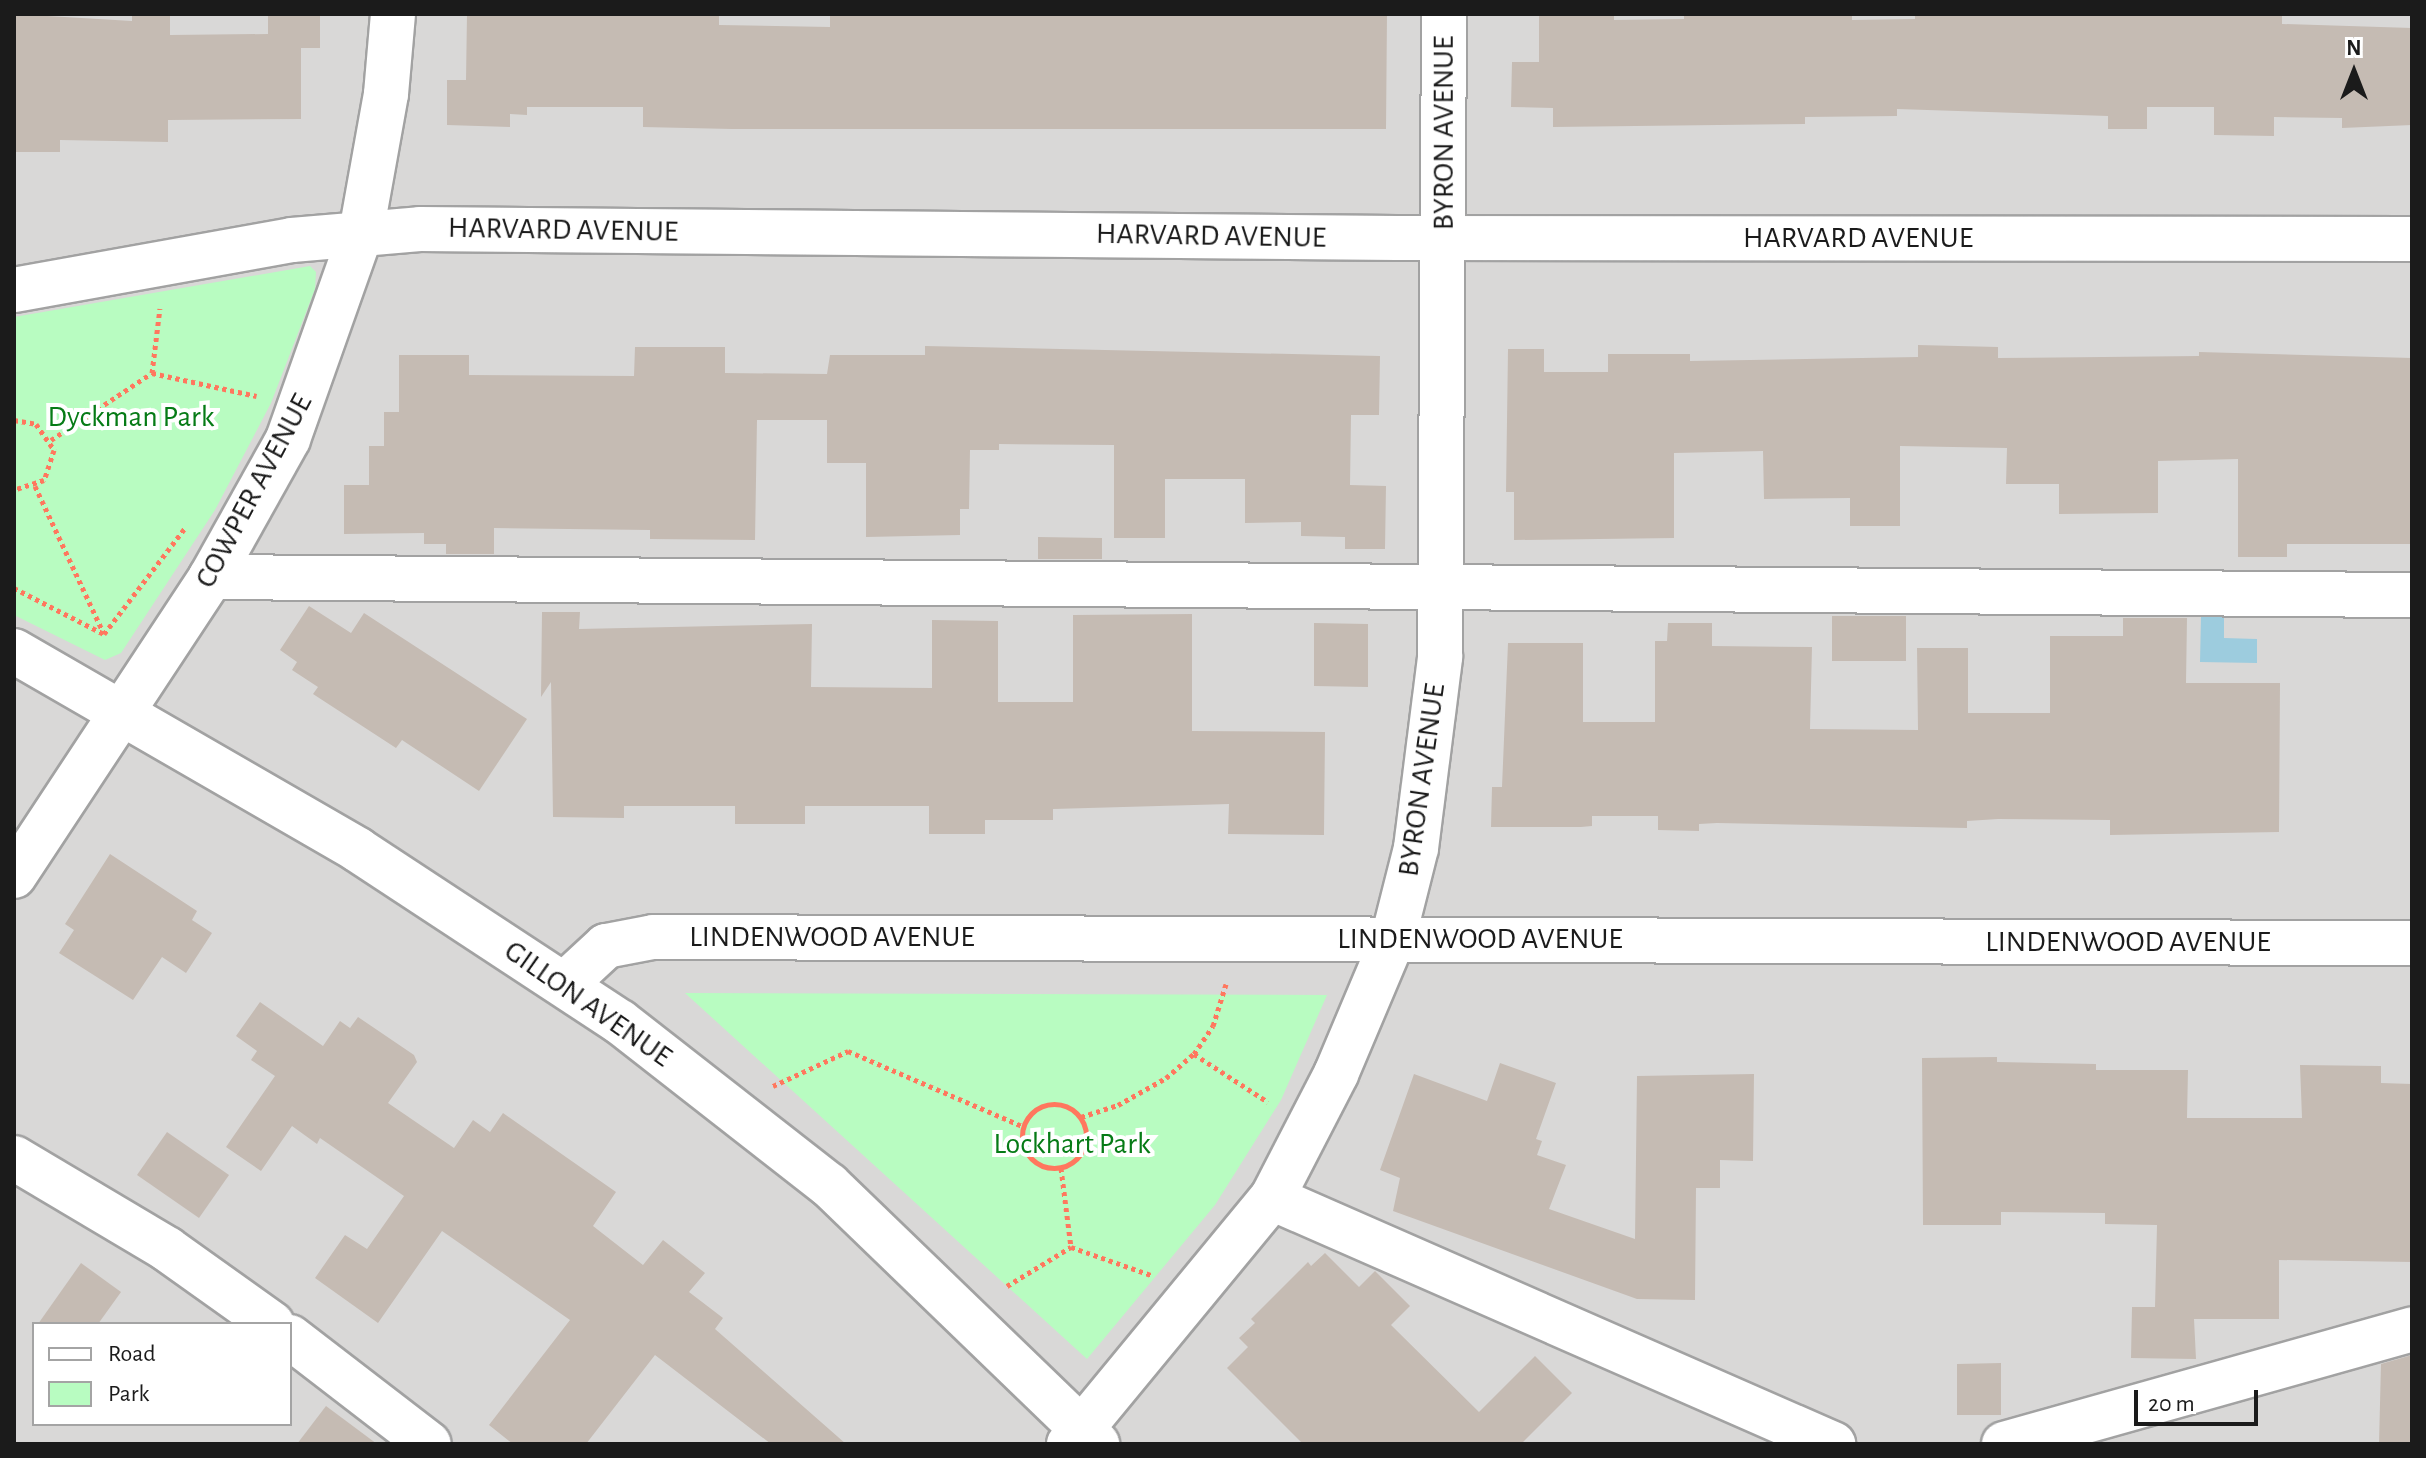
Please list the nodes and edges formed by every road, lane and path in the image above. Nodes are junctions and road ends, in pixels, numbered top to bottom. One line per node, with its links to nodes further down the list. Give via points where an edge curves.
1 (393, 14): 3 (street, COWPER AVENUE, via 386,94)
2 (1444, 14): 4 (street, BYRON AVENUE)
3 (361, 233): 4 (street, HARVARD AVENUE, via 420,229); 6 (street, HARVARD AVENUE, via 292,240); 17 (street, COWPER AVENUE, via 288,439)
4 (1443, 238): 5 (street, HARVARD AVENUE); 18 (street, BYRON AVENUE)
5 (2412, 239)
6 (14, 290)
7 (160, 306): 8 (path)
8 (152, 373): 10 (path); 13 (path)
9 (263, 385): 10 (path)
10 (257, 396): 11 (path)
11 (251, 410)
12 (14, 420): 13 (path, via 36,424)
13 (51, 440): 14 (path, via 51,472)
14 (35, 486): 15 (path); 21 (path)
15 (14, 490)
16 (195, 516): 21 (path)
17 (211, 577): 18 (street); 23 (street, COWPER AVENUE)
18 (1443, 587): 20 (street); 25 (street, BYRON AVENUE, via 1440,657 1416,848)
19 (14, 588): 21 (path)
20 (2412, 595)
21 (104, 634)
22 (14, 651): 23 (street, GILLON AVENUE)
23 (124, 713): 24 (street, COWPER AVENUE); 27 (street, GILLON AVENUE, via 358,850)
24 (14, 876)
25 (1393, 939): 26 (street, LINDENWOOD AVENUE); 27 (street, LINDENWOOD AVENUE, via 653,937 606,946); 36 (street, BYRON AVENUE, via 1336,1074)
26 (2412, 943)
27 (565, 984): 43 (street, GILLON AVENUE, via 829,1185)
28 (1226, 984): 29 (path, via 1213,1026)
29 (1194, 1054): 31 (path); 32 (path, via 1166,1078 1118,1105)
30 (769, 1088): 33 (path, via 848,1051)
31 (1268, 1102)
32 (1081, 1117): 33 (path, via 1071,1108 1046,1104 1031,1112); 35 (path, via 1081,1154)
33 (1022, 1126): 35 (path, via 1021,1144 1029,1158 1044,1167)
34 (14, 1158): 40 (street, via 167,1249)
35 (1061, 1168): 37 (path)
36 (1272, 1198): 43 (street, BYRON AVENUE); 45 (street)
37 (1071, 1247): 38 (path); 39 (path)
38 (1151, 1275)
39 (1007, 1286)
40 (269, 1322)
41 (2412, 1329): 46 (street)
42 (292, 1339): 44 (street)
43 (1082, 1439)
44 (429, 1444)
45 (1833, 1444)
46 (2004, 1444)

